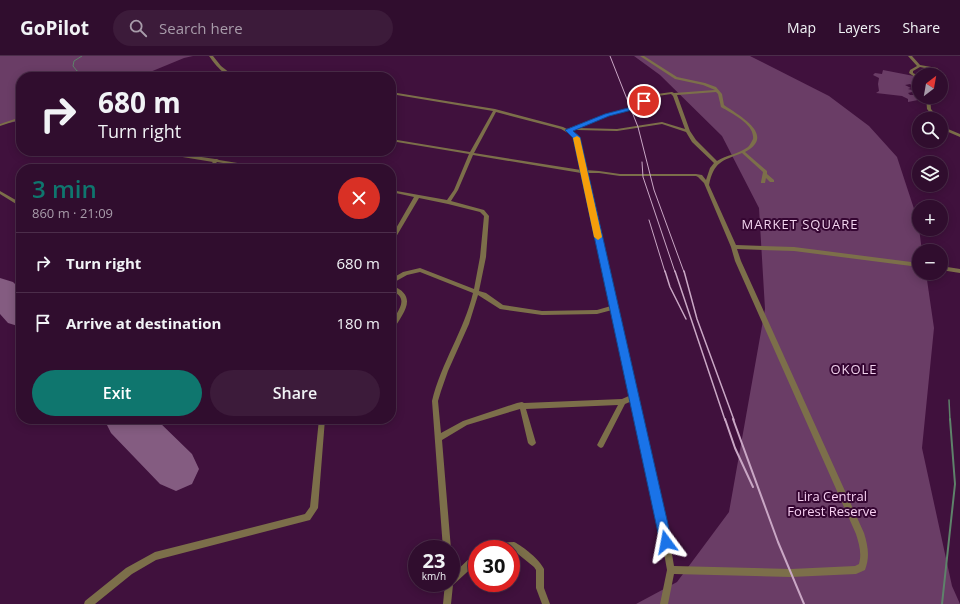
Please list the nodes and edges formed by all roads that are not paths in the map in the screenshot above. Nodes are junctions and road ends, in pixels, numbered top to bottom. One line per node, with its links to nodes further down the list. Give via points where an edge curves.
1 (212, 56): 7 (street)
2 (642, 56): 8 (street, via 676,78 710,85)
3 (910, 56): 4 (street)
4 (919, 66): 5 (street); 6 (street)
5 (916, 68)
6 (930, 68)
7 (226, 72)
8 (717, 92): 10 (street); 19 (street, via 722,106 746,122 754,132 756,138 753,145)
9 (396, 94): 11 (street)
10 (674, 94): 15 (street, via 650,96 630,109 607,115); 16 (street)
11 (495, 110): 15 (street); 20 (street)
12 (16, 120): 13 (street)
13 (0, 125)
14 (948, 129): 17 (street)
15 (571, 130): 16 (street, via 617,130 664,124); 26 (street, via 576,137)
16 (688, 131): 23 (street, via 694,141)
17 (960, 136)
18 (396, 141): 20 (street)
19 (742, 151): 23 (street, via 728,155); 27 (street, via 763,170)
20 (472, 153): 26 (street); 35 (street)
21 (188, 156): 22 (street)
22 (217, 160): 24 (street); 25 (street)
23 (716, 163): 30 (street)
24 (213, 164)
25 (240, 164)
26 (584, 171): 30 (street, via 620,175 696,175 703,179); 44 (street)
27 (765, 175): 28 (street); 29 (street)
28 (772, 181)
29 (763, 182)
30 (707, 186): 37 (street)
31 (0, 192): 34 (street)
32 (396, 192): 33 (street)
33 (417, 197): 35 (street); 36 (street)
34 (16, 202)
35 (448, 202): 43 (street, via 482,211 487,216 486,239)
36 (396, 233)
37 (734, 247): 38 (street, via 794,249); 56 (street, via 860,533 865,558 862,567 856,570 791,573)
38 (912, 264)
39 (948, 269): 40 (street)
40 (960, 271)
41 (396, 279): 43 (street, via 405,273 420,270)
42 (396, 290): 45 (street, via 405,298)
43 (475, 292): 44 (street, via 484,295 502,308 542,312 597,312); 50 (street, via 466,323 437,392 435,401)
44 (614, 307): 46 (street)
45 (396, 319)
46 (634, 396): 47 (street); 56 (street)
47 (623, 402): 48 (street); 52 (street)
48 (522, 406): 50 (street, via 465,423); 51 (street)
49 (322, 424): 59 (street, via 314,508 307,517 155,556 129,570)
50 (439, 438): 53 (street)
51 (532, 442)
52 (601, 445)
53 (445, 540)
54 (520, 551): 61 (street, via 540,569 540,588)
55 (468, 566): 57 (street)
56 (671, 570): 62 (street)
57 (460, 573)
58 (449, 592): 60 (street)
59 (88, 604)
60 (447, 604)
61 (546, 604)
62 (664, 604)

